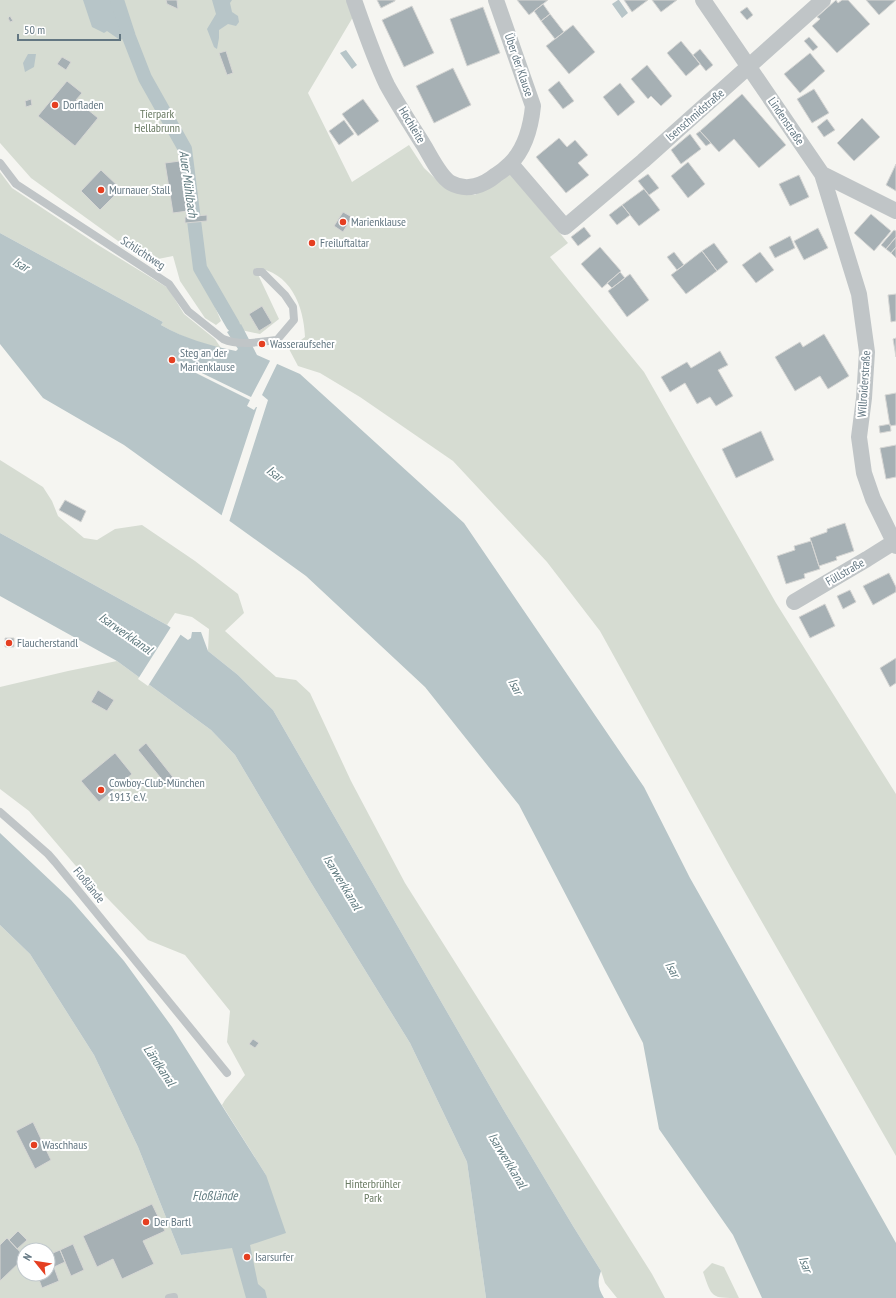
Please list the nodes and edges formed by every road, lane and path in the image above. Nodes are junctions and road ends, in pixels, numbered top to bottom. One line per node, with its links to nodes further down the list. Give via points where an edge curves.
1 (354, 0): 7 (street, Hochleite, via 387,84 444,178 459,186 478,186)
2 (496, 0): 7 (street, Über der Klause, via 533,106 531,123 520,151)
3 (703, 0): 5 (street, Lindenstraße)
4 (823, 0): 5 (street, Isenschmidstraße)
5 (749, 67): 7 (street, Isenschmidstraße, via 565,227); 8 (street, Lindenstraße)
6 (0, 163): 10 (lane, Schlichtweg, via 16,184 169,284 188,310 230,342 277,340 294,320 293,307 285,295 262,272)
7 (511, 164)
8 (822, 174): 9 (street, Lindenstraße); 11 (street, Willroiderstraße, via 859,294 867,352 860,436 864,473 870,492)
9 (896, 211)
10 (257, 272)
11 (891, 520): 12 (street, Willroiderstraße)
12 (895, 544): 13 (street, Füllstraße)
13 (794, 602)
14 (0, 812): 15 (lane, Floßlände, via 55,862)
15 (227, 1073)

